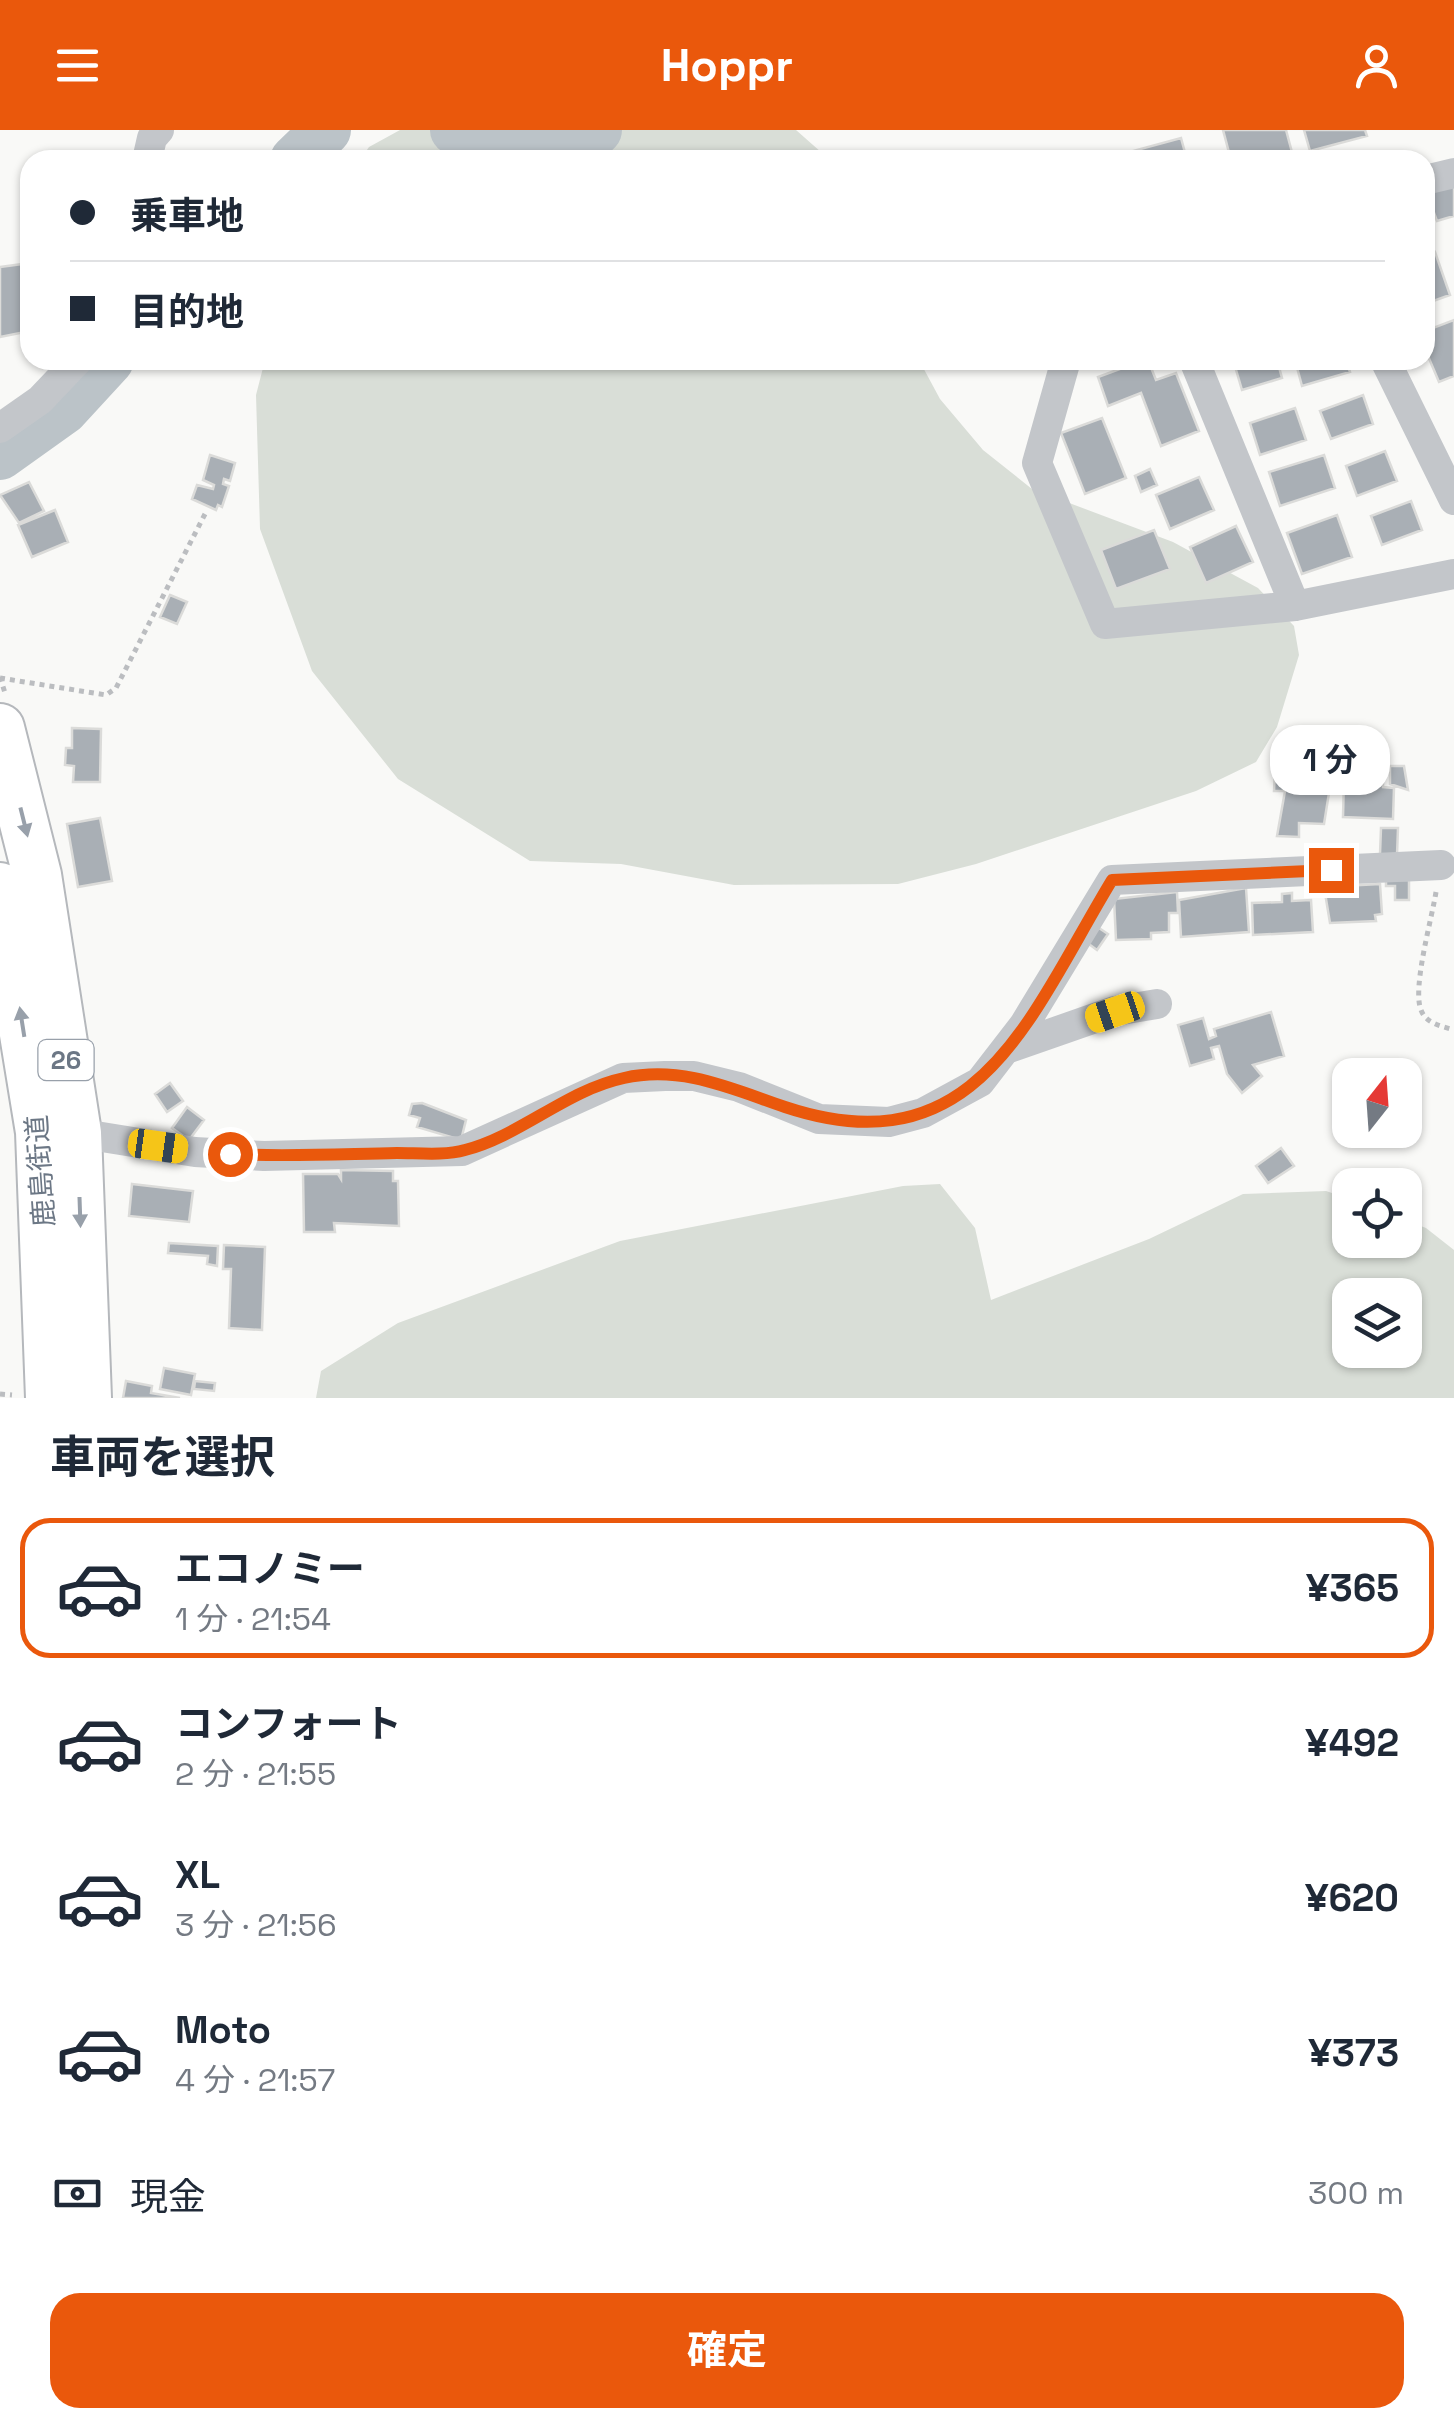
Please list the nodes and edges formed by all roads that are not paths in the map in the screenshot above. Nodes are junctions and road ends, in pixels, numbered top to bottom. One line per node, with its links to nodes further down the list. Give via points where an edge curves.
1 (68, 370): 5 (street)
2 (1063, 370): 8 (street, via 1036,463 1105,624)
3 (1198, 370): 8 (street)
4 (1390, 370): 6 (street)
5 (0, 428)
6 (1454, 500)
7 (1454, 574): 8 (street)
8 (1295, 606)
9 (0, 728): 14 (main road, 26, one-way to 14, via 37,874)
10 (1441, 865): 13 (street, via 1112,880)
11 (0, 887): 15 (main road, 鹿島街道 / 26, one-way to 11, via 40,1132)
12 (1156, 1004): 13 (street)
13 (1009, 1048): 14 (street, via 980,1082 889,1122 819,1118 739,1087 665,1076 623,1078 462,1151 264,1156)
14 (77, 1132): 16 (main road, 26, one-way to 16)
15 (50, 1398)
16 (86, 1398)

